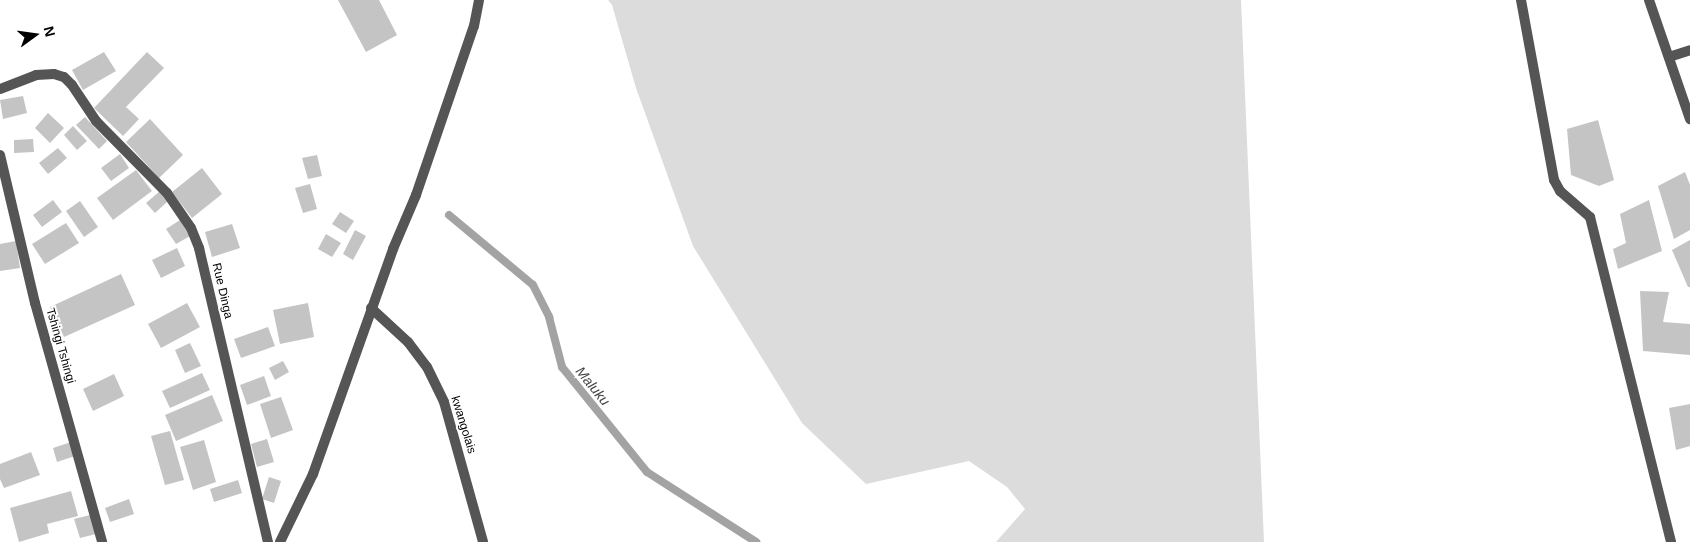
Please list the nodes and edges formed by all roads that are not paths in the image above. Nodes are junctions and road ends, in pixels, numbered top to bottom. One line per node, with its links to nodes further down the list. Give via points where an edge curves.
1 (479, 0): 9 (street, via 474,26 416,195)
2 (1520, 0): 14 (street, via 1554,180 1560,191 1590,217)
3 (1649, 0): 5 (street)
4 (1690, 50): 5 (street)
5 (1668, 58): 7 (street)
6 (0, 89): 11 (street, Rue Dinga, via 36,75 64,77 96,121 167,194 194,235)
7 (1690, 119)
8 (0, 155): 10 (street, Tshingi Tshingi, via 35,303)
9 (371, 308): 12 (street, via 313,474); 13 (street, kwangolais, via 408,342 427,367 444,402)
10 (102, 542)
11 (268, 542)
12 (280, 542)
13 (483, 542)
14 (1671, 542)

